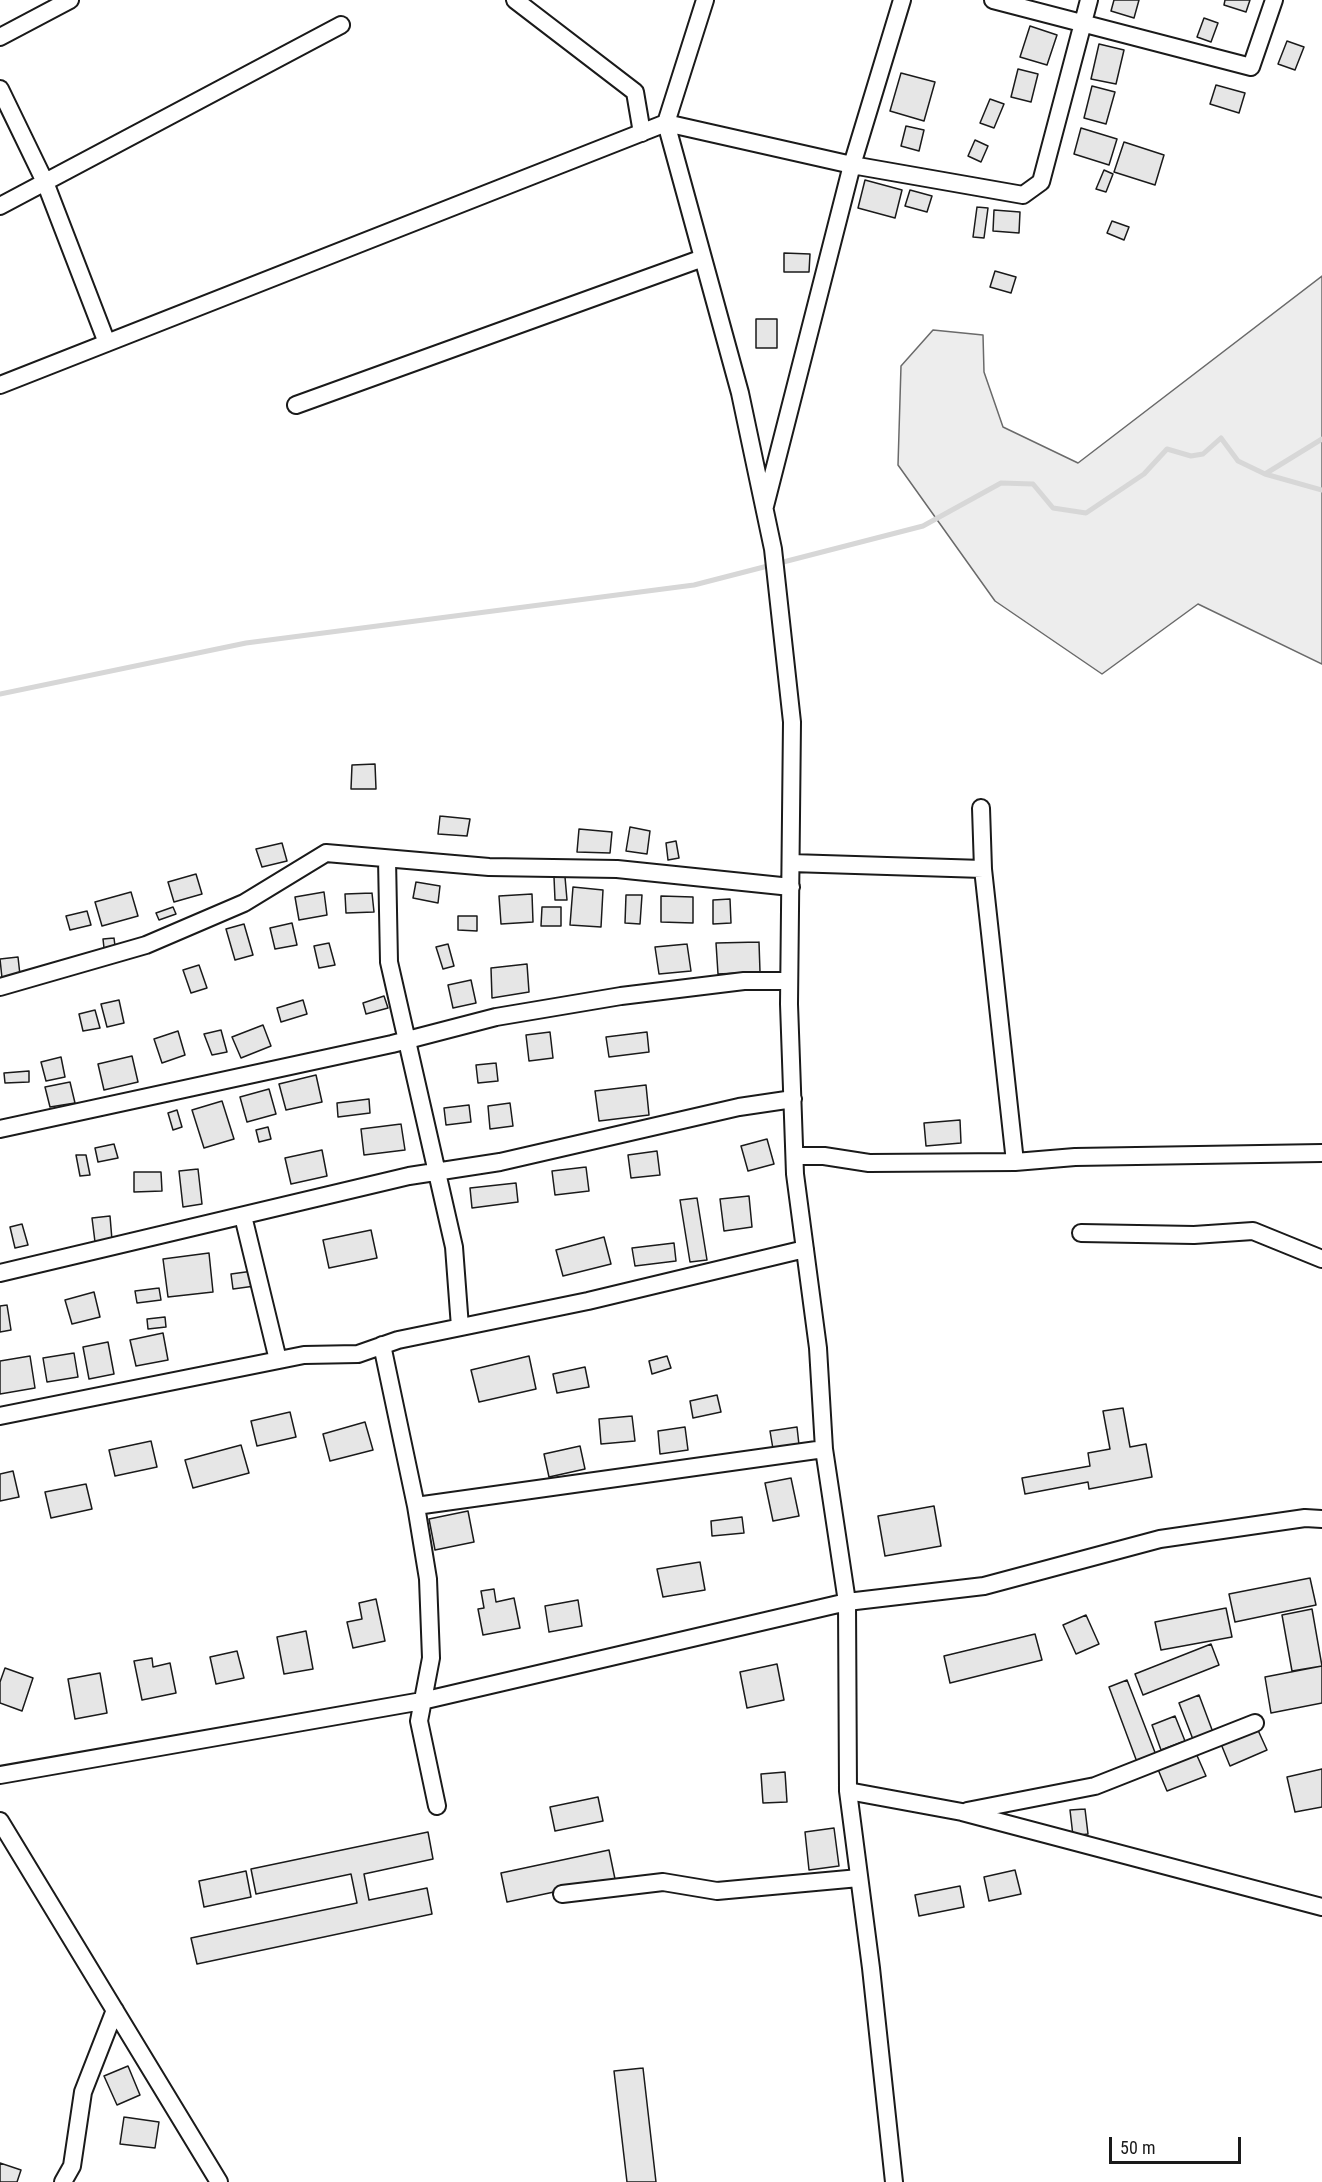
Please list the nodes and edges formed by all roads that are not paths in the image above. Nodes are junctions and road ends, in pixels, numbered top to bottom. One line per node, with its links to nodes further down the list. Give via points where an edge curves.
1 (69, 0): 10 (street)
2 (515, 0): 13 (street, via 635,92)
3 (705, 0): 12 (street)
4 (902, 0): 14 (street)
5 (993, 0): 8 (street)
6 (1089, 0): 8 (street)
7 (1274, 0): 8 (street, via 1251,67)
8 (1083, 22): 14 (street, via 1041,182 1023,195)
9 (341, 25): 15 (street)
10 (0, 37)
11 (0, 89): 15 (street)
12 (666, 123): 13 (street); 14 (street); 17 (street)
13 (642, 133): 18 (street)
14 (852, 165): 21 (street)
15 (45, 182): 16 (street); 18 (street)
16 (0, 206)
17 (703, 258): 20 (street); 21 (street, via 740,393)
18 (107, 343): 19 (street)
19 (0, 385)
20 (296, 405)
21 (764, 510): 24 (street, via 774,556 792,722)
22 (981, 808): 25 (street)
23 (387, 859): 26 (street, via 489,867 617,869); 28 (street, via 326,853 244,903 146,945); 29 (street, via 389,962)
24 (791, 863): 25 (street); 26 (street)
25 (982, 869): 34 (street)
26 (790, 887): 27 (street)
27 (789, 981): 29 (street, via 744,981 621,996 496,1017); 30 (street)
28 (0, 987)
29 (408, 1040): 31 (street); 35 (street)
30 (793, 1099): 33 (street); 35 (street, via 739,1107 500,1162)
31 (0, 1129)
32 (1322, 1153): 34 (street, via 1075,1157)
33 (795, 1156): 34 (street, via 869,1162); 38 (street)
34 (1015, 1162)
35 (437, 1172): 36 (street); 41 (street, via 454,1247)
36 (243, 1216): 40 (street); 43 (street)
37 (1081, 1233): 39 (street, via 1253,1231)
38 (805, 1249): 41 (street); 45 (street, via 819,1348)
39 (1322, 1258)
40 (0, 1273)
41 (460, 1327): 42 (street)
42 (382, 1345): 43 (street, via 358,1354 304,1355); 46 (street)
43 (278, 1360): 44 (street)
44 (0, 1416)
45 (824, 1449): 46 (street); 48 (street)
46 (416, 1506): 49 (street, via 429,1578 431,1658)
47 (1322, 1519): 48 (street, via 1305,1518 1160,1539 984,1586)
48 (847, 1602): 49 (street); 52 (street)
49 (422, 1701): 51 (street); 53 (street, via 419,1721)
50 (1255, 1724): 54 (street, via 1095,1786)
51 (0, 1774)
52 (848, 1791): 54 (street); 56 (street)
53 (437, 1806)
54 (962, 1812): 58 (street)
55 (0, 1821): 59 (street)
56 (859, 1878): 57 (street, via 717,1892 663,1882); 62 (street)
57 (562, 1894)
58 (1322, 1907)
59 (115, 2010): 60 (street, via 83,2092 72,2166); 61 (street)
60 (63, 2182)
61 (219, 2182)
62 (894, 2182)

